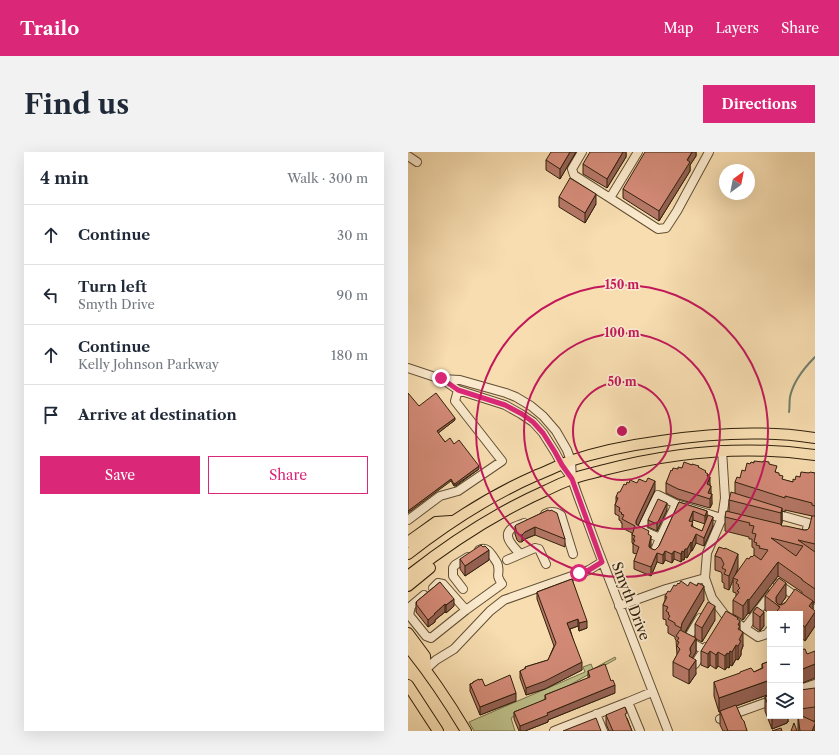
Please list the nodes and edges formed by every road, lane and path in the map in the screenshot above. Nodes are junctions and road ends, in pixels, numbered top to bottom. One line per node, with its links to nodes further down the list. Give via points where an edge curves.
1 (582, 152): 6 (street, via 572,169 574,175)
2 (638, 152): 6 (street)
3 (709, 152): 6 (street, via 666,228 658,229)
4 (408, 156): 5 (street)
5 (417, 162)
6 (610, 198)
7 (408, 368): 8 (street)
8 (441, 378): 9 (street); 13 (street, via 460,380 506,393 532,406 556,431 567,450)
9 (458, 390): 13 (street, via 505,405 522,414 543,433 555,452); 18 (street, via 455,401 502,461 458,491 440,496)
10 (815, 438): 13 (main road, via 731,433 688,437 612,449)
11 (722, 450): 12 (main road); 14 (main road, via 661,457); 17 (street, via 728,500)
12 (815, 455)
13 (566, 463): 14 (street, Smyth Drive); 19 (main road, via 502,492)
14 (572, 479): 25 (main road, via 506,510); 31 (street, Smyth Drive)
15 (676, 504): 17 (street); 22 (street); 22 (street, via 658,495 641,530)
16 (768, 512): 21 (street, via 789,521)
17 (722, 518): 20 (street); 34 (street, via 707,553)
18 (408, 520)
19 (452, 520): 24 (main road, via 436,522); 27 (main road)
20 (742, 524)
21 (812, 524): 23 (street, via 804,539)
22 (660, 538): 26 (street)
23 (798, 538)
24 (408, 542)
25 (445, 548): 33 (main road); 35 (main road, via 435,564)
26 (654, 553)
27 (408, 554)
28 (520, 554): 29 (street, via 508,539 508,533 512,528 550,511 561,515); 30 (street); 32 (street, via 539,549)
29 (573, 554)
30 (507, 560)
31 (602, 562): 38 (street, Smyth Drive); 48 (street, via 589,570 504,600 454,649)
32 (546, 564)
33 (408, 576)
34 (705, 578): 37 (street); 38 (street)
35 (408, 586)
36 (463, 589): 39 (street, via 453,576 453,568 482,548 486,549 498,565 497,577 502,584)
37 (708, 604): 41 (street, via 723,618); 46 (street, via 687,640)
38 (619, 606): 52 (street, Smyth Drive)
39 (466, 610): 39 (street, via 431,638 426,636 409,615 411,606 438,583 443,584)
40 (815, 610): 41 (street, via 792,598 778,584)
41 (745, 628): 43 (street, via 758,637)
42 (408, 633): 48 (main road, via 426,656)
43 (767, 634)
44 (711, 639): 46 (street)
45 (408, 647): 48 (main road)
46 (704, 650): 47 (street)
47 (695, 664)
48 (426, 669): 59 (main road)
49 (408, 685): 58 (main road)
50 (813, 685): 51 (street); 53 (street)
51 (803, 689)
52 (652, 692): 54 (street); 63 (street, Smyth Drive)
53 (815, 694)
54 (628, 702): 56 (street); 62 (street)
55 (767, 702): 57 (street, via 741,715)
56 (596, 714): 60 (street); 61 (street)
57 (720, 719)
58 (438, 731)
59 (466, 731)
60 (554, 731)
61 (603, 731)
62 (640, 731)
63 (668, 731)

